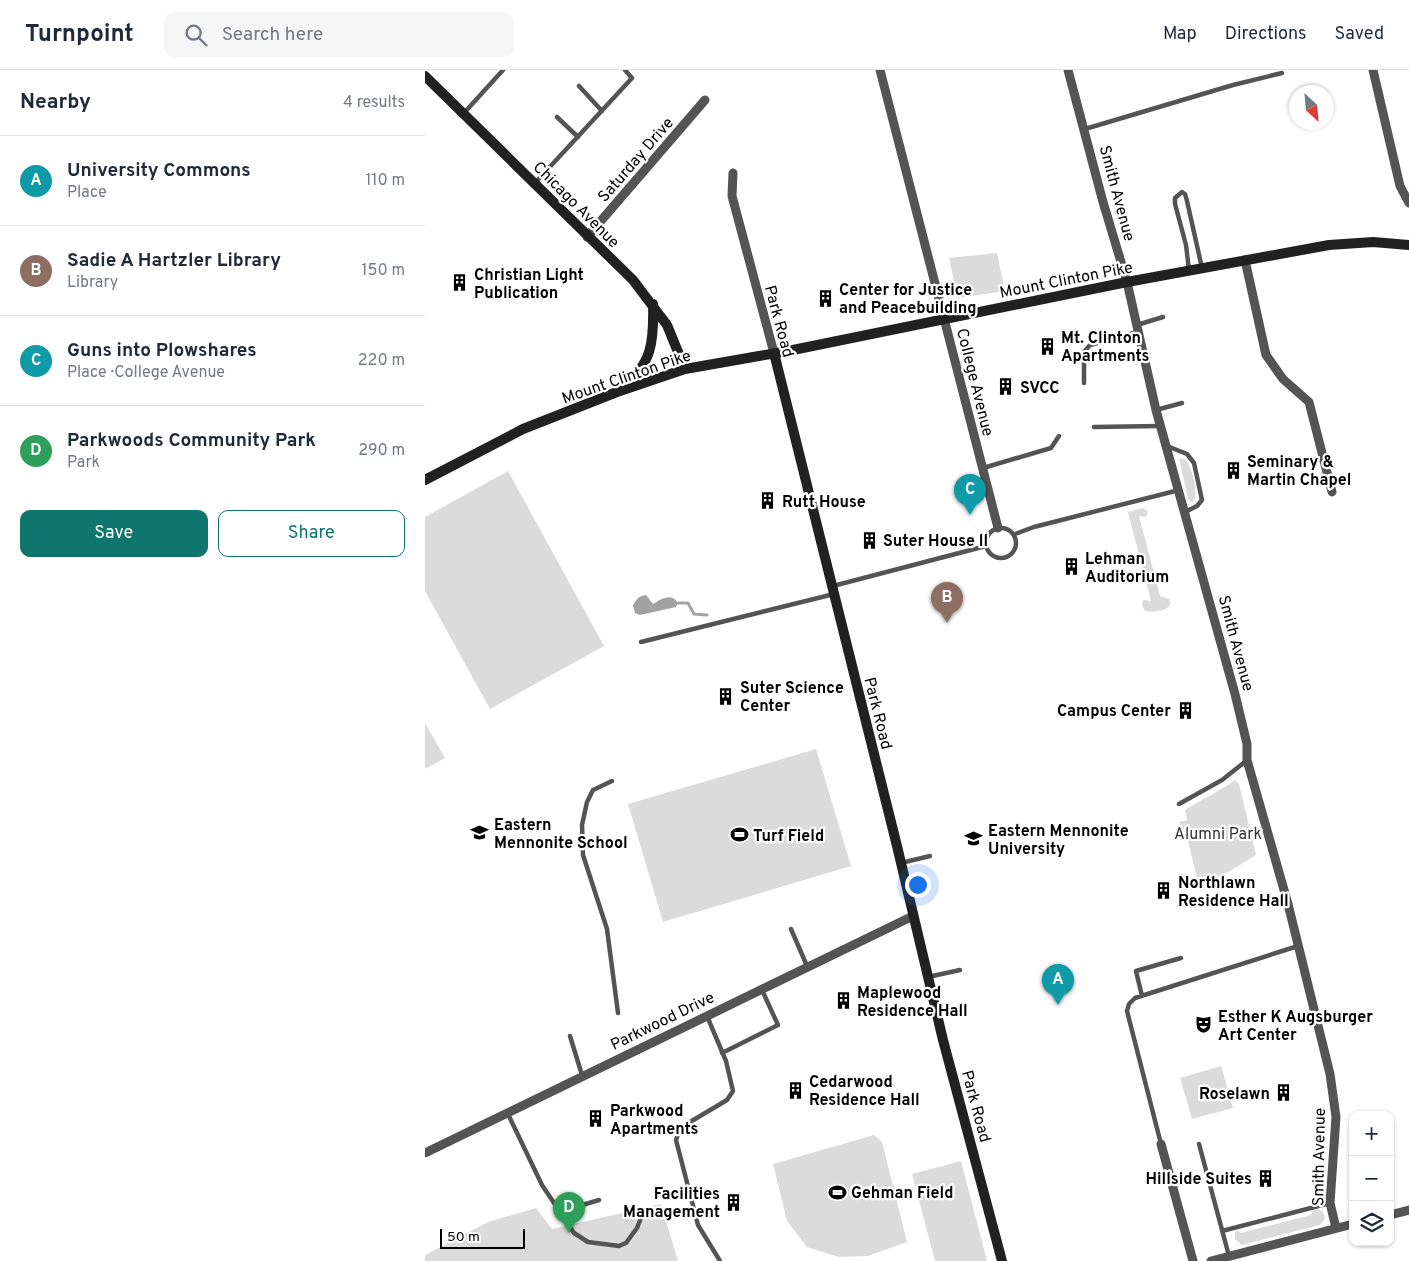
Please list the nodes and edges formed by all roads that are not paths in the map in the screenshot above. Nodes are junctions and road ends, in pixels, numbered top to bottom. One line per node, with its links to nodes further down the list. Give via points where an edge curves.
1 (503, 70): 11 (lane)
2 (625, 70): 10 (lane, via 632,78)
3 (880, 70): 26 (street, College Avenue)
4 (1068, 70): 13 (street, Smith Avenue)
5 (1373, 70): 17 (street, via 1400,186)
6 (1282, 74): 13 (lane)
7 (425, 76): 11 (street, Chicago Avenue)
8 (579, 86): 10 (lane)
9 (705, 100): 18 (street, Saturday Drive)
10 (602, 110): 14 (lane)
11 (464, 113): 16 (street, Chicago Avenue)
12 (557, 117): 14 (lane)
13 (1085, 129): 23 (street, Smith Avenue)
14 (578, 137): 16 (lane)
15 (733, 173): 28 (street, Park Road, via 732,196)
16 (535, 183): 18 (street, Chicago Avenue)
17 (1409, 203)
18 (587, 237): 24 (street, Chicago Avenue)
19 (1409, 245): 20 (street, Mount Clinton Pike, via 1340,244)
20 (1245, 260): 21 (street, Mount Clinton Pike); 41 (street, via 1266,355 1283,379 1309,402)
21 (1202, 268): 22 (street, Mount Clinton Pike); 22 (lane, via 1187,201 1182,192 1175,198 1175,204)
22 (1189, 270): 23 (street, Mount Clinton Pike)
23 (1127, 282): 26 (street, Mount Clinton Pike); 27 (street, Smith Avenue)
24 (653, 303): 29 (street, Chicago Avenue, via 673,336); 31 (street, via 654,333 649,356 632,378)
25 (1163, 317): 27 (lane)
26 (945, 318): 28 (street, Mount Clinton Pike); 38 (street, College Avenue)
27 (1137, 329): 30 (lane, via 1090,345 1084,352); 33 (street, Smith Avenue)
28 (774, 353): 29 (street, Mount Clinton Pike); 46 (street, Park Road)
29 (685, 369): 31 (street, Mount Clinton Pike)
30 (1084, 383)
31 (606, 396): 39 (street, Mount Clinton Pike, via 492,443)
32 (1182, 404): 33 (lane)
33 (1156, 410): 34 (street, Smith Avenue)
34 (1160, 426): 35 (lane); 37 (street, Smith Avenue)
35 (1094, 427)
36 (1059, 436): 38 (lane, via 1051,448)
37 (1166, 446): 40 (street, Smith Avenue); 42 (lane, via 1187,454 1193,463 1202,500)
38 (983, 468): 43 (street, College Avenue)
39 (425, 480)
40 (1179, 490): 42 (street, Smith Avenue); 44 (lane)
41 (1332, 492)
42 (1185, 512): 48 (street, Smith Avenue, via 1235,694 1247,744)
43 (998, 528): 44 (lane, via 1007,528); 45 (lane, via 987,536)
44 (1015, 534): 45 (lane, via 1016,548 1006,558 995,557)
45 (986, 546): 46 (lane)
46 (833, 590): 47 (lane); 52 (street, Park Road)
47 (641, 642)
48 (1247, 760): 50 (lane, via 1222,780); 55 (street, Smith Avenue)
49 (612, 780): 62 (lane, via 593,790 587,802 582,835 583,855 607,929)
50 (1179, 804)
51 (930, 856): 52 (lane)
52 (901, 863): 53 (street, Park Road)
53 (913, 916): 57 (street, Parkwood Drive); 59 (street, Park Road)
54 (791, 930): 57 (lane)
55 (1298, 946): 61 (lane); 72 (street, Smith Avenue, via 1334,1095 1336,1117)
56 (1181, 958): 61 (lane, via 1135,970)
57 (807, 966): 60 (street, Parkwood Drive)
58 (960, 970): 59 (lane)
59 (928, 977): 82 (street, Park Road)
60 (761, 988): 63 (street, Parkwood Drive); 65 (lane, via 778,1025)
61 (1143, 996): 68 (lane, via 1131,1001 1127,1011)
62 (618, 1013)
63 (707, 1015): 65 (lane); 66 (street, Parkwood Drive)
64 (570, 1036): 66 (lane)
65 (722, 1053): 81 (lane, via 733,1093 727,1100 680,1128 676,1140 698,1225)
66 (582, 1075): 67 (street, Parkwood Drive)
67 (507, 1112): 70 (street, Parkwood Drive); 74 (lane, via 542,1185)
68 (1161, 1144): 83 (street)
69 (1199, 1144): 79 (lane)
70 (425, 1152)
71 (599, 1200): 74 (lane)
72 (1330, 1203): 78 (street, Smith Avenue); 79 (lane)
73 (1409, 1210): 76 (street)
74 (559, 1212): 75 (lane, via 574,1233 588,1242 619,1246 626,1243 637,1228)
75 (643, 1213)
76 (1394, 1214)
77 (1349, 1225): 78 (street)
78 (1336, 1228): 80 (street)
79 (1223, 1231): 80 (lane)
80 (1229, 1256): 84 (street)
81 (720, 1261)
82 (1002, 1261)
83 (1193, 1261)
84 (1211, 1261)

